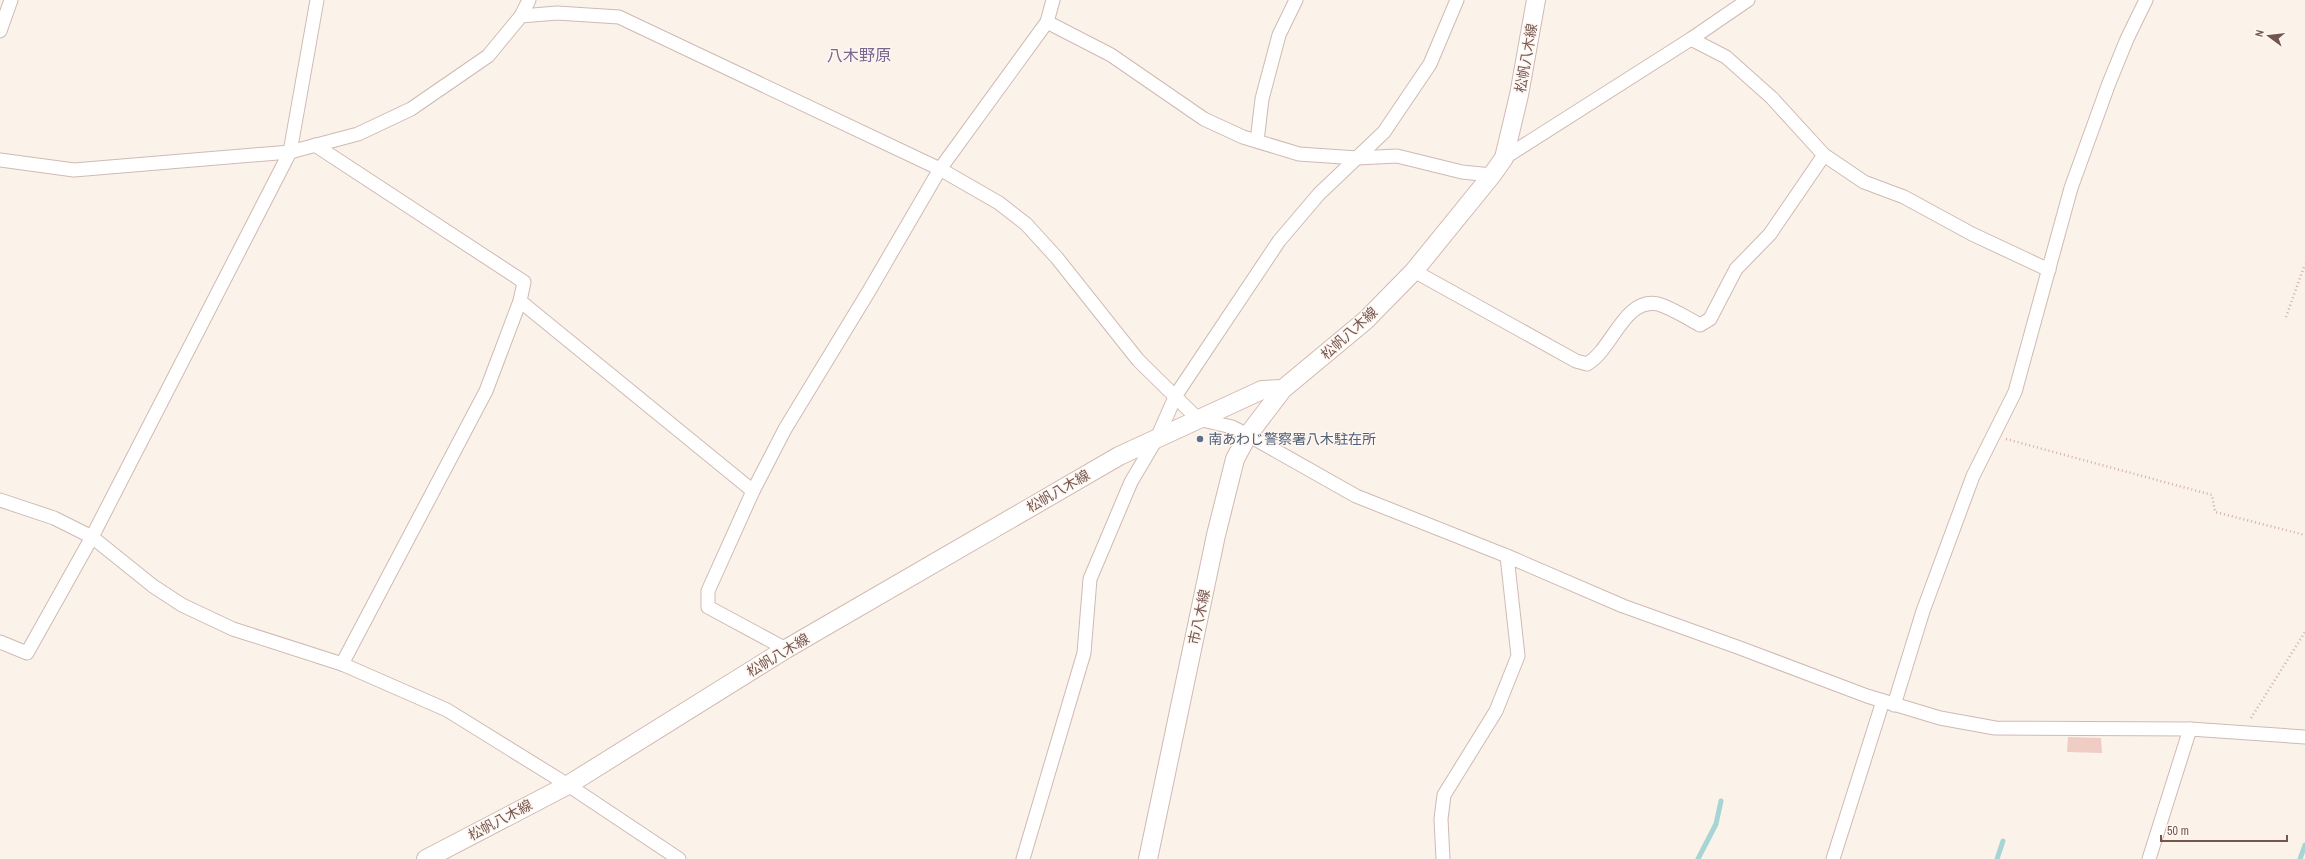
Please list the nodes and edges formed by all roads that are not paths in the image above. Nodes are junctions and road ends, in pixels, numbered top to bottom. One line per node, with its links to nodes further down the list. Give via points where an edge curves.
1 (11, 0): 12 (street)
2 (317, 0): 16 (street)
3 (529, 0): 10 (street)
4 (1053, 0): 11 (street)
5 (1296, 0): 14 (street, via 1279,35 1262,99)
6 (1457, 0): 18 (street, via 1430,64 1384,132)
7 (1536, 0): 19 (main road, 松帆八木線, via 1519,95)
8 (1748, 0): 13 (street)
9 (2146, 0): 23 (street, via 2127,39 2091,130 2071,188)
10 (521, 16): 15 (street, via 488,56 411,109 358,134); 21 (street, via 557,13 619,17)
11 (1047, 22): 14 (street, via 1111,55 1204,119); 21 (street)
12 (0, 31)
13 (1691, 39): 17 (street, via 1726,57 1772,98); 19 (street)
14 (1257, 141): 18 (street, via 1299,154)
15 (315, 145): 16 (street); 25 (street, via 524,282)
16 (290, 152): 20 (street, via 74,170); 33 (street)
17 (1824, 155): 23 (street, via 1864,182 1904,197 1972,234); 24 (street, via 1770,234 1736,269 1710,319 1700,325 1660,305 1646,303 1633,309 1596,358 1587,364 1576,361)
18 (1357, 158): 22 (street, via 1397,156 1462,172); 27 (street, via 1319,194 1279,241)
19 (1504, 158): 22 (main road, 松帆八木線)
20 (0, 160)
21 (940, 169): 27 (street, via 999,203 1026,224 1057,258 1138,360); 31 (street, via 870,291 784,429)
22 (1492, 175): 24 (main road, 松帆八木線)
23 (2049, 270): 38 (street, via 2015,392 1973,476)
24 (1414, 271): 26 (main road, 松帆八木線, via 1366,320)
25 (520, 301): 31 (street); 37 (street, via 486,391)
26 (1283, 389): 28 (main road, 松帆八木線, via 1262,390); 29 (main road, 市八木線)
27 (1176, 395): 28 (street); 30 (street)
28 (1198, 419): 29 (street, via 1232,427); 30 (main road, 松帆八木線)
29 (1248, 434): 34 (street, via 1356,496); 45 (main road, 市八木線, via 1235,459 1216,535)
30 (1157, 438): 36 (main road, 松帆八木線, via 1119,456); 44 (street, via 1131,482 1090,579 1084,653)
31 (753, 491): 36 (street, via 708,591 708,607)
32 (0, 500): 33 (street, via 54,518)
33 (92, 537): 35 (street, via 27,653); 37 (street, via 153,586 182,605 233,629)
34 (1507, 556): 38 (street, via 1623,606); 46 (street, via 1518,656 1496,710 1444,795 1441,819)
35 (0, 642)
36 (786, 649): 41 (main road, 松帆八木線)
37 (342, 664): 41 (street, via 447,710)
38 (1889, 703): 39 (street, via 1940,718 1994,728); 47 (street)
39 (2190, 729): 40 (street); 48 (street)
40 (2305, 737)
41 (568, 785): 42 (main road, 松帆八木線); 43 (street)
42 (426, 859)
43 (679, 859)
44 (1023, 859)
45 (1148, 859)
46 (1443, 859)
47 (1833, 859)
48 (2149, 859)

